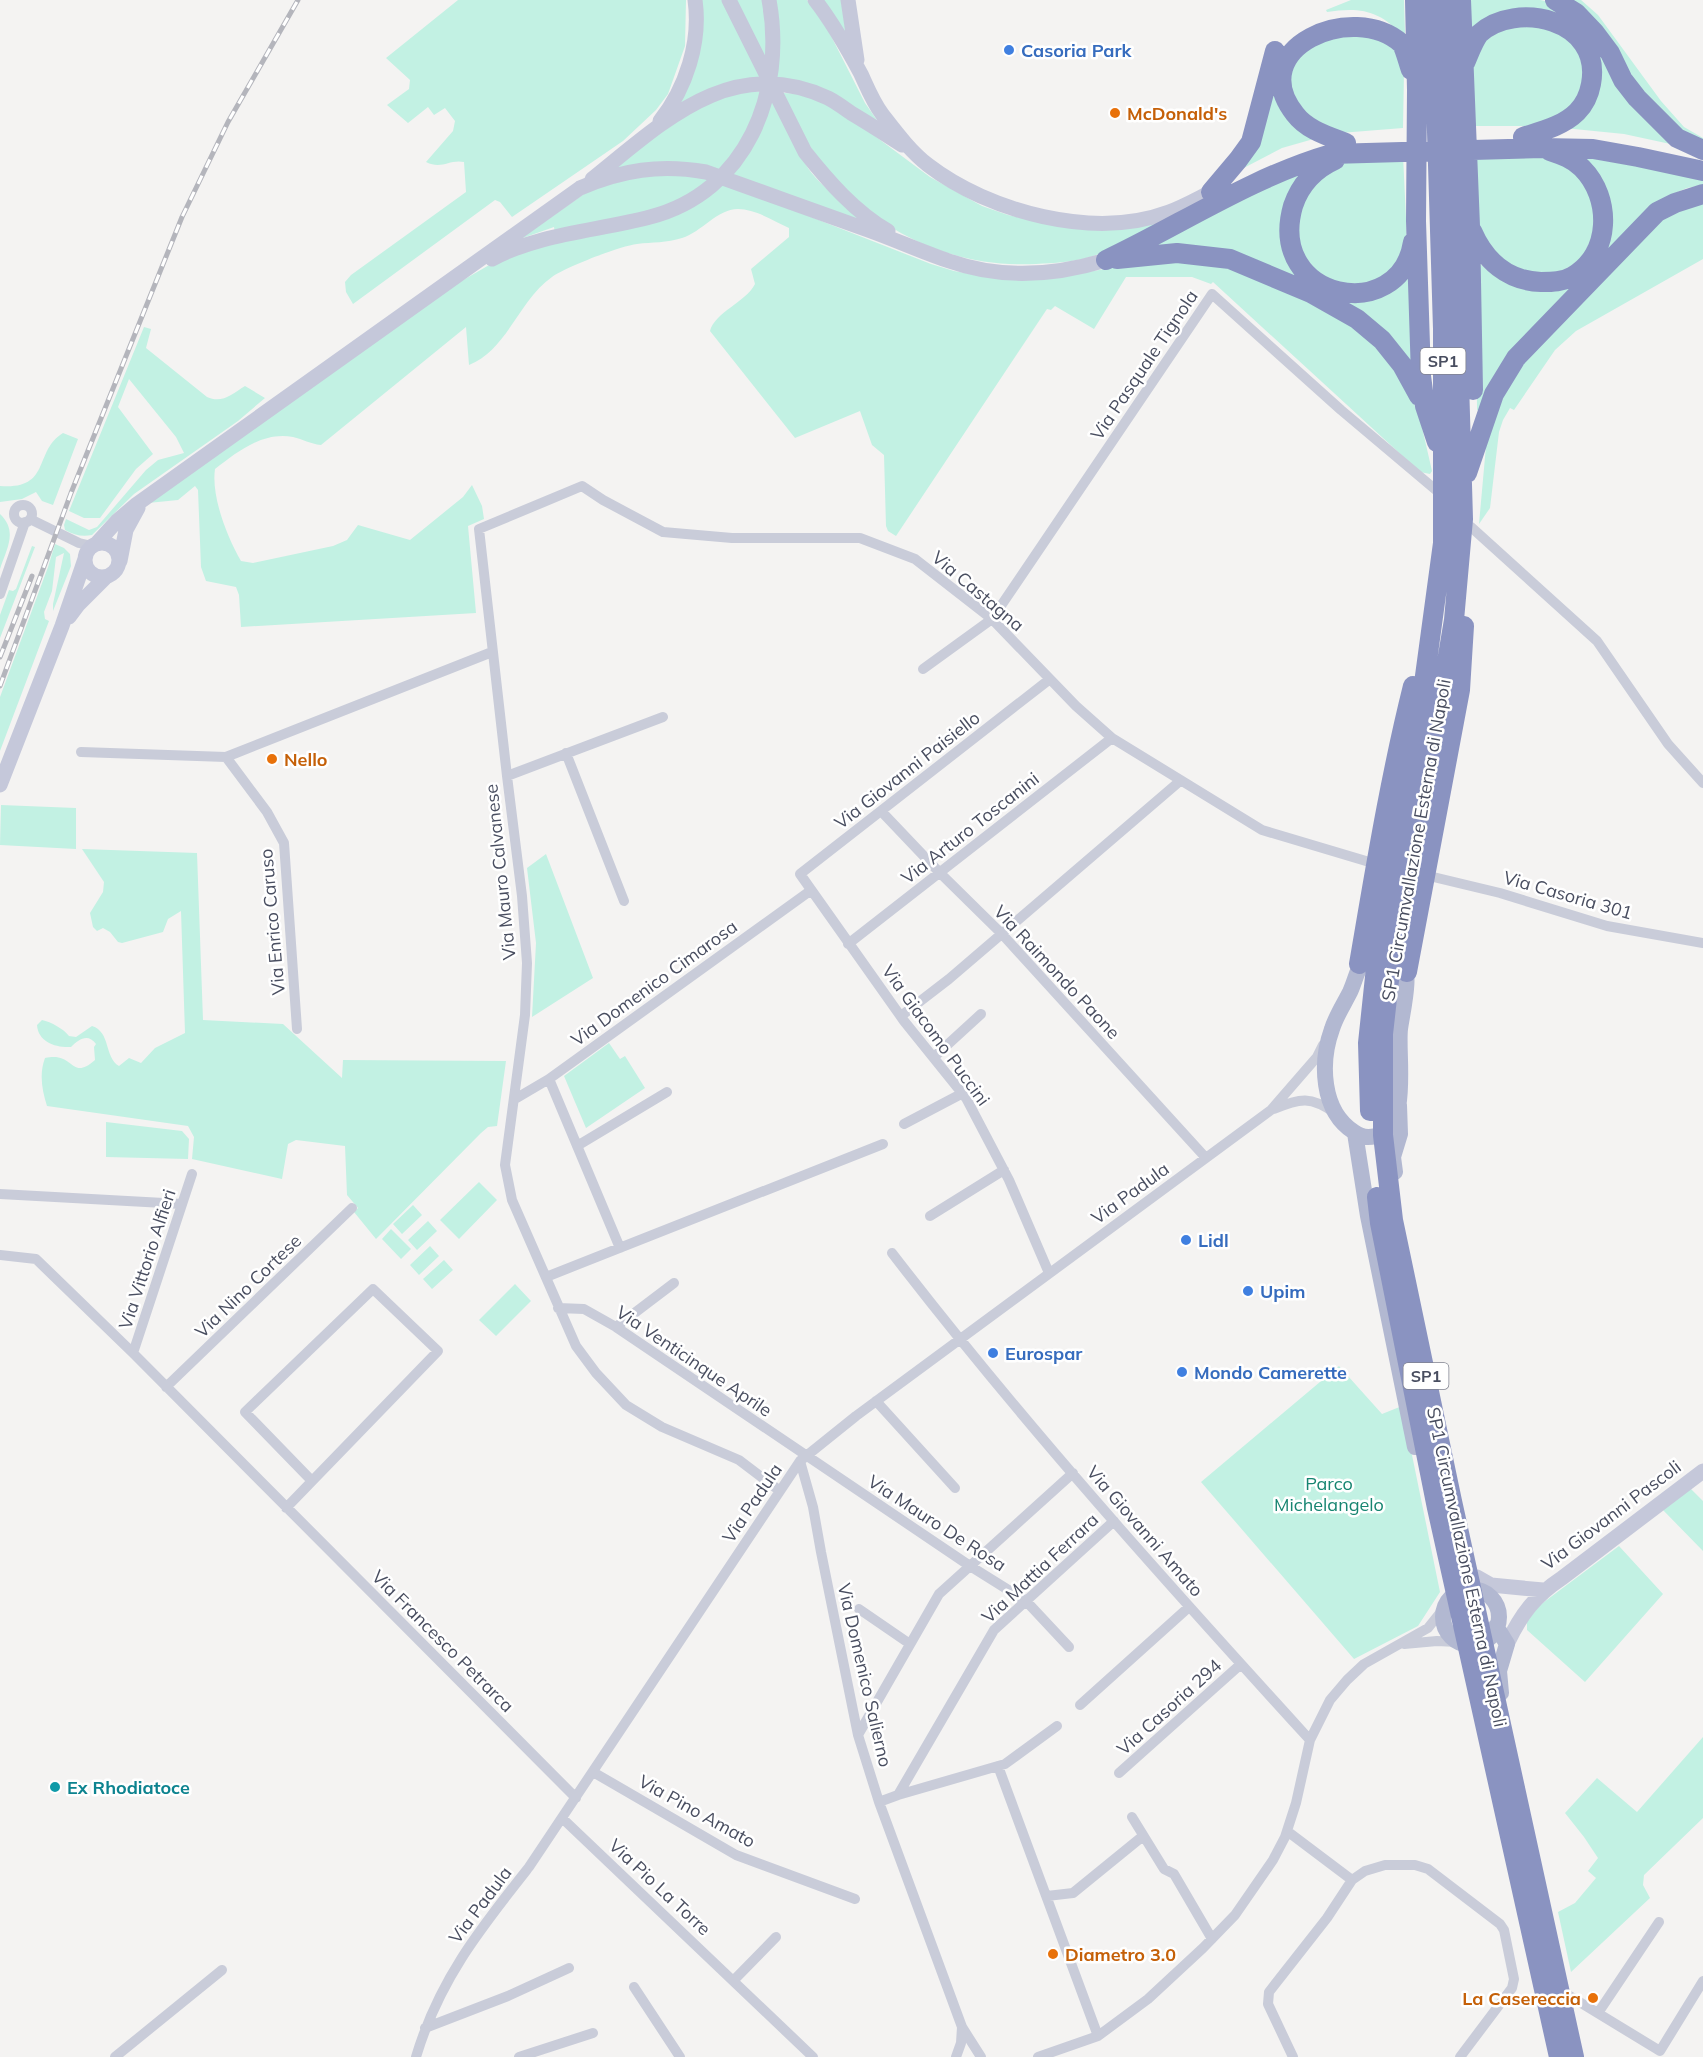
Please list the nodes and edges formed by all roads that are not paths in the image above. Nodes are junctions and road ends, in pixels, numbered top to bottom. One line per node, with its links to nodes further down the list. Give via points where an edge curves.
1 (695, 0): 15 (street, via 695,35 686,75 676,97)
2 (729, 0): 31 (street, via 805,152 857,208)
3 (769, 0): 32 (street, via 773,51 763,109 740,155 718,181 678,207 651,217 558,235)
4 (815, 0): 13 (street)
5 (848, 0): 13 (street)
6 (1415, 0): 14 (highway, SP1)
7 (1433, 0): 36 (highway, SP1 Circumvallazione Esterna di Napoli / SP1)
8 (1448, 0): 37 (highway, SP1 Circumvallazione Esterna di Napoli / SP1)
9 (1461, 0): 12 (highway)
10 (1555, 0): 21 (highway, via 1576,13 1595,33 1637,98 1677,138)
11 (1288, 32): 27 (highway, via 1271,62 1251,142)
12 (1464, 66): 16 (highway, via 1479,34 1513,13 1541,14 1563,22 1579,35 1589,52 1593,72 1588,96 1577,113 1556,127); 30 (highway)
13 (858, 69): 23 (street, via 880,111)
14 (1417, 90): 17 (highway, via 1403,45 1374,18 1337,14 1319,19 1302,31 1285,59 1282,83 1286,100 1295,116 1313,130); 29 (highway, SP1)
15 (648, 135): 23 (street, via 718,91 758,84 784,86 828,98); 26 (street)
16 (1523, 137): 18 (highway); 24 (highway, via 1593,141)
17 (1346, 143): 19 (highway); 27 (highway, via 1297,154)
18 (1477, 144): 19 (highway); 20 (highway)
19 (1405, 146): 22 (highway)
20 (1543, 148): 25 (highway, via 1593,149); 30 (highway, via 1582,168 1601,197 1604,223 1592,258 1574,276 1562,281 1521,279 1486,257)
21 (1703, 150)
22 (1365, 152): 29 (highway, via 1327,164 1301,189 1291,215 1289,235 1302,270 1313,281 1343,292 1383,287 1397,278 1411,258); 33 (highway, via 1331,154 1301,163)
23 (914, 153): 27 (street, via 983,198 1028,214 1062,220 1103,223 1136,219 1168,212)
24 (1703, 163)
25 (1703, 171)
26 (580, 188): 31 (street, via 626,173 683,168 705,172); 32 (street)
27 (1211, 192)
28 (1703, 194): 35 (highway, via 1657,212 1516,358 1494,394)
29 (1416, 221): 34 (highway, SP1)
30 (1470, 226): 35 (highway)
31 (913, 246): 33 (street, via 961,265 1013,273 1052,272)
32 (498, 252): 38 (street, via 448,282)
33 (1106, 260): 34 (highway, via 1177,253 1230,259 1311,293 1357,319 1382,340)
34 (1425, 406): 36 (highway, SP1)
35 (1474, 453): 37 (highway); 41 (highway)
36 (1443, 468): 39 (highway, SP1 Circumvallazione Esterna di Napoli / SP1)
37 (1463, 485): 175 (highway, SP1 Circumvallazione Esterna di Napoli / SP1, via 1459,572 1442,687 1421,816 1392,954 1383,1034 1383,1135 1393,1220)
38 (150, 495): 43 (street, via 117,521); 44 (street, via 130,520)
39 (1443, 496): 48 (street, Via Pasquale Tignola, via 1212,294); 49 (highway, SP1 Circumvallazione Esterna di Napoli / SP1, via 1443,543)
40 (28, 522): 43 (street); 46 (street, via 17,534); 47 (street)
41 (1471, 527): 61 (street, via 1597,641 1668,744); 66 (highway, via 1460,690)
42 (479, 529): 48 (street, Via Castagna, via 582,486 663,532 732,538 860,538 915,559); 51 (street, Via Mauro Calvanese)
43 (90, 551): 44 (street, via 102,543 113,546); 45 (street, via 87,570); 50 (street)
44 (120, 561): 45 (street, via 116,571)
45 (106, 577): 50 (street)
46 (0, 581)
47 (0, 594)
48 (992, 619): 52 (street); 53 (street, Via Castagna)
49 (1433, 624): 64 (highway, via 1421,652 1403,723); 174 (highway, SP1 Circumvallazione Esterna di Napoli / SP1, via 1377,958 1368,1043 1372,1139 1380,1223 1437,1508)
50 (62, 626): 62 (street)
51 (492, 652): 58 (street); 59 (street, Via Mauro Calvanese)
52 (923, 669)
53 (1050, 679): 55 (street, Via Castagna); 63 (street, Via Giovanni Paisiello)
54 (663, 717): 57 (street)
55 (1112, 738): 60 (street, Via Castagna); 65 (street, Via Arturo Toscanini)
56 (81, 752): 58 (street)
57 (566, 753): 59 (street); 68 (street)
58 (226, 757): 76 (street, Via Enrico Caruso, via 267,812 284,843)
59 (507, 776): 82 (street, Via Mauro Calvanese, via 527,963)
60 (1180, 781): 64 (street, Via Castagna, via 1262,830); 69 (street)
61 (1703, 783)
62 (0, 785)
63 (881, 811): 65 (street, Via Raimondo Paone); 67 (street, Via Giovanni Paisiello, via 800,874)
64 (1376, 864): 72 (highway)
65 (939, 872): 69 (street, Via Raimondo Paone); 70 (street, Via Arturo Toscanini)
66 (1425, 875): 71 (street, Via Casoria 301, via 1607,926); 73 (highway)
67 (810, 891): 70 (street, Via Giacomo Puccini); 79 (street, Via Domenico Cimarosa)
68 (624, 901)
69 (1002, 934): 75 (street); 90 (street, Via Raimondo Paone)
70 (848, 944): 75 (street, Via Giacomo Puccini)
71 (1703, 944)
72 (1359, 964): 73 (main road, via 1376,952 1390,952 1402,958); 77 (main road)
73 (1407, 972): 83 (main road, via 1400,1032)
74 (981, 1014): 78 (street)
75 (901, 1016): 78 (street, Via Giacomo Puccini)
76 (297, 1029)
77 (1332, 1029): 84 (street, Via Padula, via 1317,1057); 85 (main road, via 1324,1075)
78 (934, 1057): 81 (street, Via Giacomo Puccini)
79 (549, 1079): 82 (street, Via Domenico Cimarosa); 89 (street)
80 (667, 1092): 89 (street)
81 (963, 1093): 86 (street); 91 (street, Via Giacomo Puccini)
82 (515, 1099): 101 (street, Via Mauro Calvanese, via 505,1165 512,1200)
83 (1399, 1105): 87 (main road, via 1395,1120 1385,1133 1364,1137); 118 (main road, via 1400,1134 1393,1157 1405,1246)
84 (1271, 1110): 85 (street, Via Padula, via 1299,1099); 90 (street, Via Padula)
85 (1335, 1113): 87 (main road)
86 (904, 1124)
87 (1355, 1133): 121 (main road, via 1394,1350)
88 (883, 1144): 97 (street)
89 (578, 1146): 97 (street)
90 (1206, 1158): 100 (street, Via Padula)
91 (1004, 1170): 96 (street); 100 (street, Via Giacomo Puccini)
92 (192, 1174): 94 (street, Via Vittorio Alfieri)
93 (0, 1194): 94 (street)
94 (182, 1204): 106 (street, Via Vittorio Alfieri)
95 (352, 1208): 107 (street, Via Nino Cortese)
96 (930, 1216)
97 (621, 1248): 101 (street)
98 (892, 1253): 105 (street, Via Giovanni Amato)
99 (0, 1255): 106 (street, Via Francesco Petrarca, via 36,1259)
100 (1049, 1273): 105 (street, Via Padula)
101 (546, 1277): 103 (street, Via Mauro Calvanese)
102 (674, 1283): 104 (street)
103 (558, 1308): 104 (street, Via Venticinque Aprile, via 584,1309); 114 (street, Via Mauro Calvanese, via 576,1346 626,1405 662,1426 739,1460)
104 (616, 1327): 109 (street, Via Venticinque Aprile)
105 (959, 1340): 108 (street, Via Padula); 111 (street, Via Giovanni Amato)
106 (133, 1353): 107 (street, Via Francesco Petrarca)
107 (166, 1387): 115 (street, Via Francesco Petrarca)
108 (876, 1401): 109 (street, Via Padula); 113 (street)
109 (804, 1459): 114 (street, Via Padula); 117 (street, Via Mauro De Rosa); 134 (street, Via Domenico Salierno)
110 (1703, 1471): 119 (street, Via Giovanni Pascoli)
111 (1073, 1473): 116 (street, Via Giovanni Amato); 117 (street)
112 (312, 1481): 112 (street, via 245,1412 373,1288 438,1351); 115 (street)
113 (955, 1488)
114 (780, 1491): 137 (street, Via Padula)
115 (286, 1508): 140 (street, Via Francesco Petrarca)
116 (1114, 1521): 120 (street, Via Mattia Ferrara); 122 (street, Via Giovanni Amato)
117 (970, 1566): 120 (street, Via Mauro De Rosa); 127 (street, via 939,1594)
118 (1480, 1587): 119 (street, via 1485,1583); 121 (main road, via 1461,1591); 125 (main road, via 1498,1611)
119 (1543, 1590): 124 (street, Via Giovanni Pascoli)
120 (1026, 1600): 130 (street, Via Mauro De Rosa); 139 (street, Via Mattia Ferrara, via 994,1630)
121 (1447, 1604): 126 (main road, via 1445,1628); 128 (street, via 1428,1628)
122 (1189, 1607): 131 (street, Via Giovanni Amato); 132 (street)
123 (859, 1609): 127 (street)
124 (1517, 1622): 125 (street); 129 (street, Via Giovanni Pascoli)
125 (1496, 1626): 126 (main road, via 1485,1642); 129 (main road)
126 (1457, 1642): 128 (street); 173 (main road)
127 (910, 1644): 134 (street)
128 (1401, 1644): 135 (street, via 1364,1664 1347,1680 1330,1700)
129 (1507, 1644): 157 (main road, via 1499,1684)
130 (1069, 1647)
131 (1241, 1664): 135 (street, Via Giovanni Amato); 138 (street, Via Casoria 294)
132 (1080, 1705)
133 (1057, 1726): 136 (street)
134 (858, 1735): 141 (street, Via Domenico Salierno)
135 (1310, 1740): 144 (street)
136 (998, 1766): 139 (street); 147 (street)
137 (593, 1772): 140 (street, Via Padula); 148 (street, Via Pino Amato, via 736,1855)
138 (1119, 1773)
139 (898, 1796): 141 (street)
140 (576, 1798): 143 (street, Via Padula)
141 (879, 1802): 159 (street, Via Domenico Salierno)
142 (1132, 1817): 145 (street)
143 (562, 1818): 154 (street, Via Pio La Torre); 160 (street, Via Padula, via 454,1967)
144 (1287, 1831): 146 (street); 151 (street, via 1273,1860 1235,1915)
145 (1143, 1836): 147 (street, via 1073,1893); 151 (street, via 1164,1869 1174,1874)
146 (1352, 1880): 171 (street, via 1269,1992 1268,2004); 172 (street, via 1385,1865 1428,1869 1504,1930 1514,1979 1512,1988)
147 (1047, 1896): 162 (street)
148 (855, 1899)
149 (1659, 1922): 158 (street)
150 (776, 1937): 154 (street)
151 (1212, 1939): 162 (street, via 1148,1999)
152 (569, 1968): 160 (street)
153 (222, 1970): 163 (street)
154 (734, 1980): 167 (street, Via Pio La Torre)
155 (1703, 1981): 158 (street, via 1660,2051)
156 (634, 1987): 166 (street)
157 (1568, 1995): 158 (street); 176 (main road)
158 (1598, 2013)
159 (962, 2027): 168 (street); 169 (street, Via Domenico Salierno)
160 (425, 2028): 164 (street, Via Padula)
161 (593, 2033): 165 (street)
162 (1098, 2036): 170 (street)
163 (115, 2057)
164 (416, 2057)
165 (519, 2057)
166 (680, 2057)
167 (813, 2057)
168 (956, 2057)
169 (981, 2057)
170 (1038, 2057)
171 (1293, 2057)
172 (1460, 2057)
173 (1550, 2057)
174 (1558, 2057)
175 (1574, 2057)
176 (1581, 2057)

